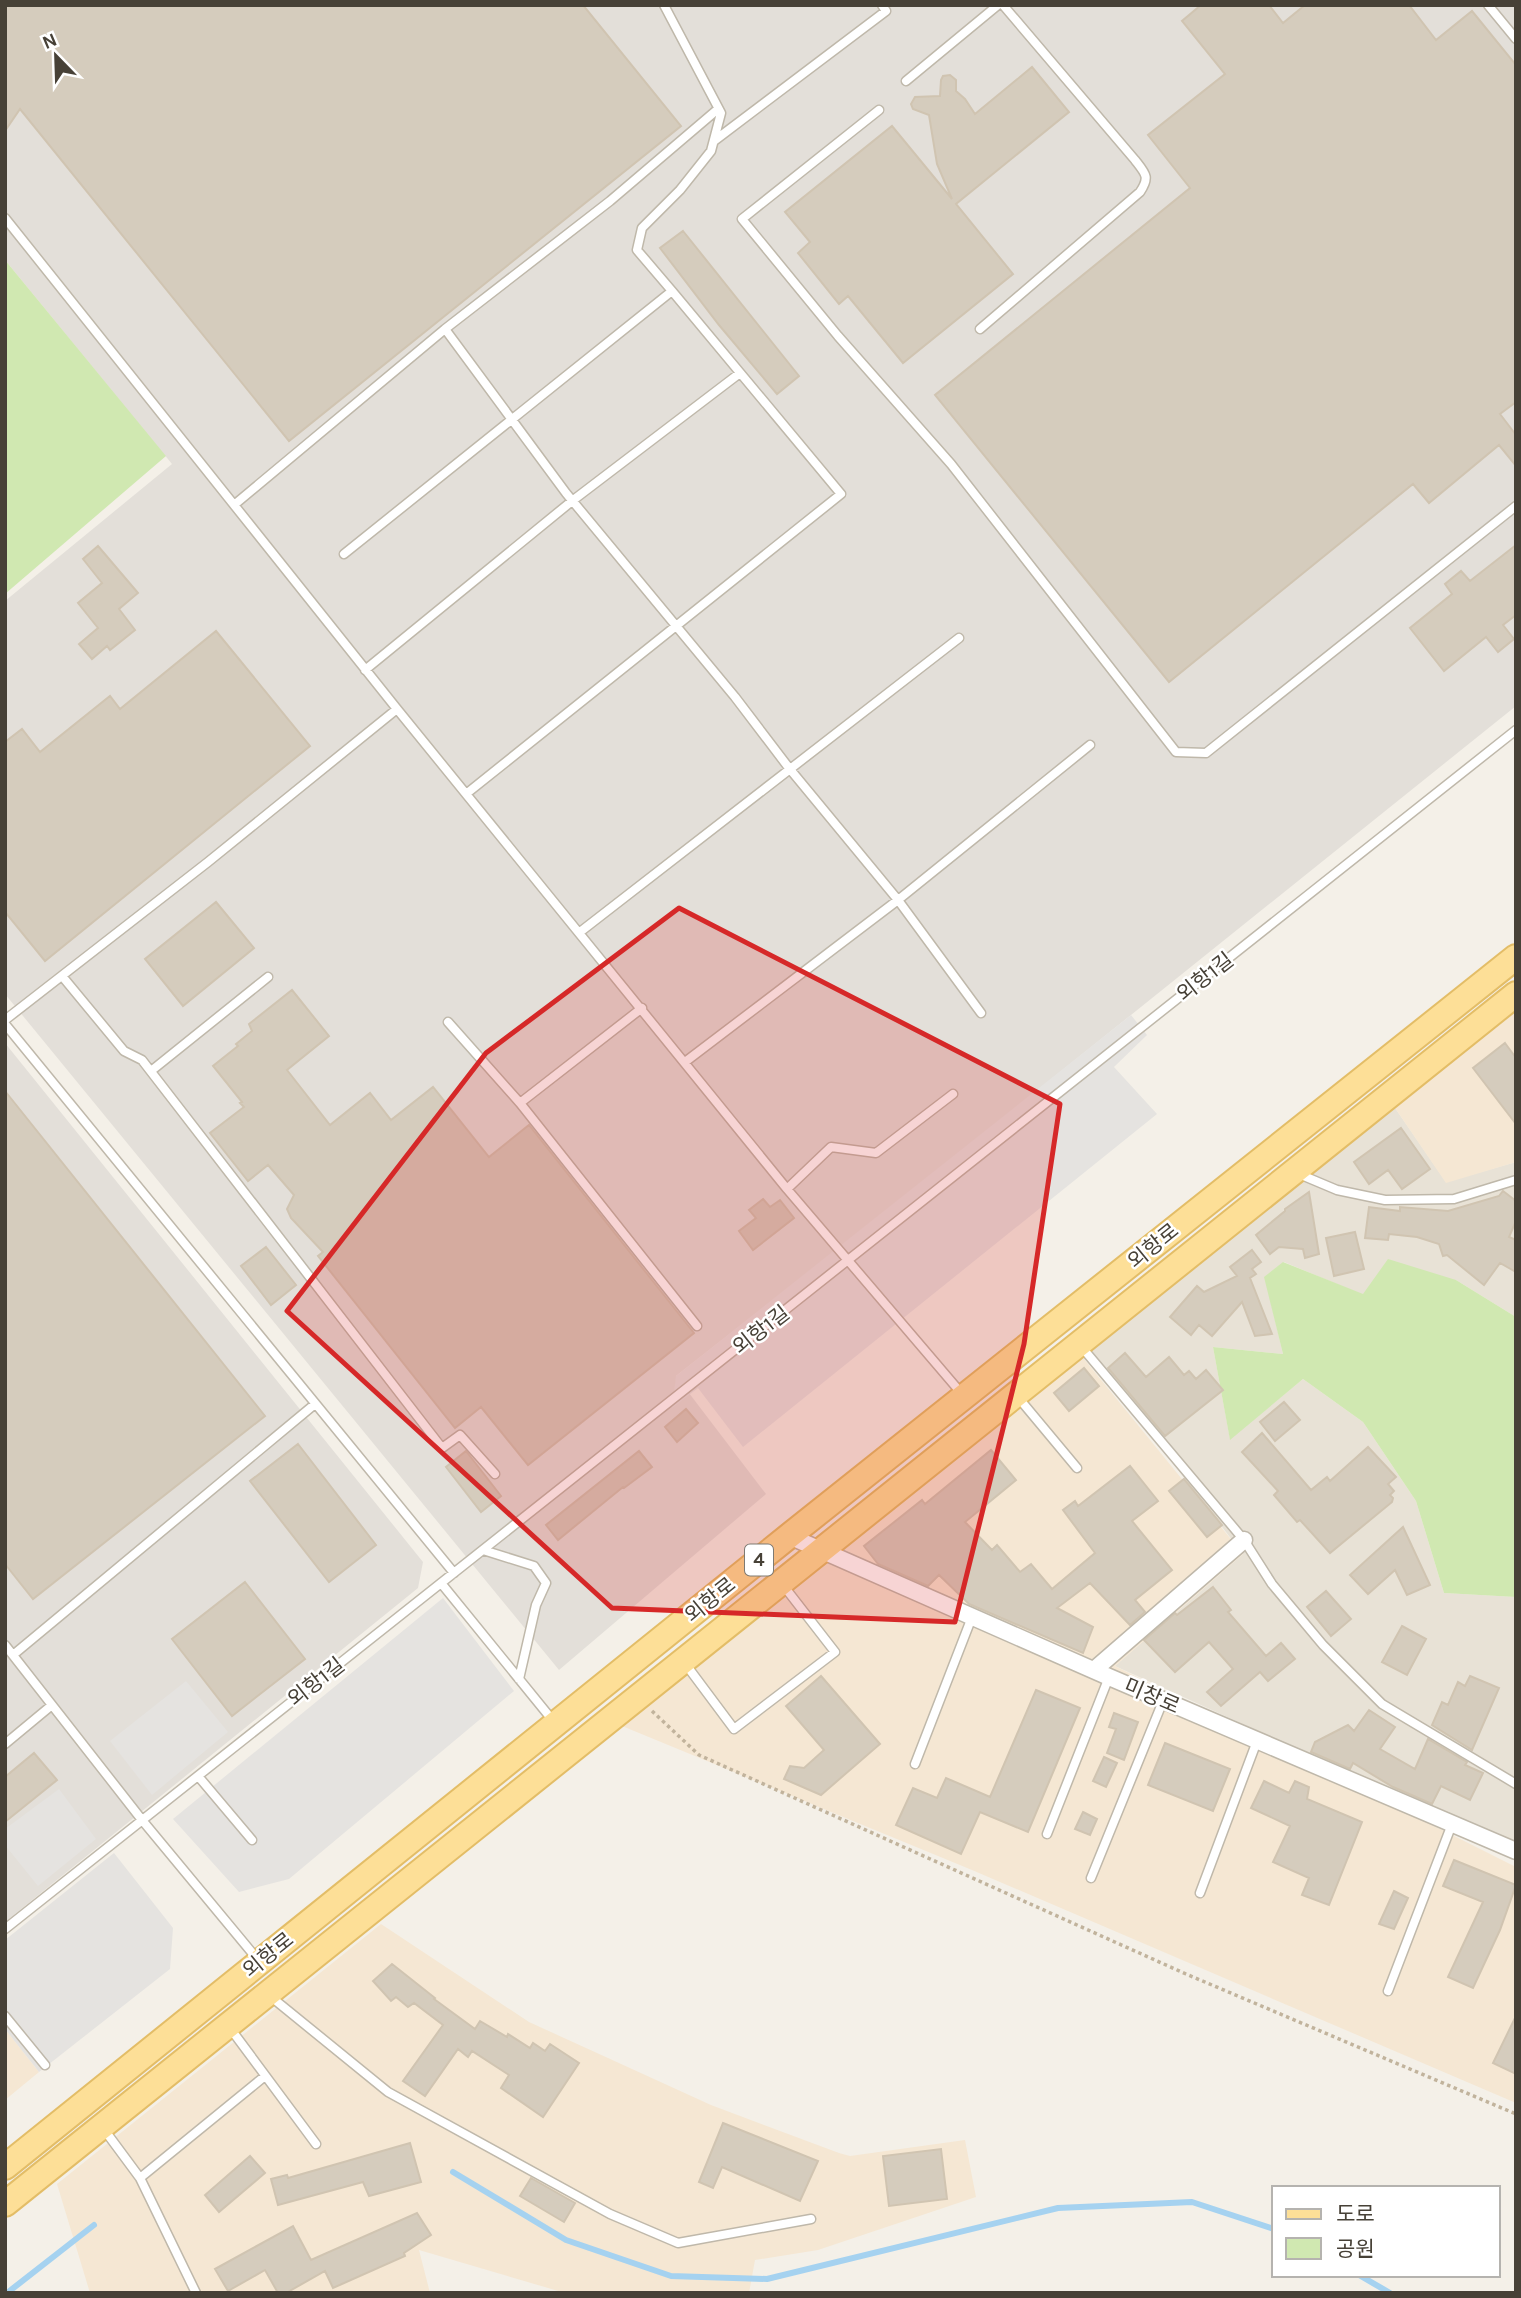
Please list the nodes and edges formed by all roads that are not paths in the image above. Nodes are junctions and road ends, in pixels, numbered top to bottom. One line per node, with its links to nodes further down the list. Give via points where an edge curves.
1 (664, 5): 7 (lane)
2 (882, 5): 9 (lane, via 886,11)
3 (1000, 5): 6 (lane); 12 (lane, via 1135,160 1146,174 1146,183)
4 (1488, 5): 5 (lane)
5 (1516, 39)
6 (905, 81)
7 (718, 109): 9 (lane); 13 (lane, via 610,201)
8 (878, 110): 18 (lane, via 742,219 951,464 1176,752 1206,753)
9 (714, 141): 11 (lane, via 680,190 642,228 638,250)
10 (5, 218): 17 (lane)
11 (672, 291): 14 (lane); 15 (lane)
12 (980, 329)
13 (445, 330): 15 (lane); 17 (lane)
14 (740, 373): 16 (lane); 20 (lane, via 841,494)
15 (512, 419): 16 (lane); 19 (lane)
16 (572, 501): 20 (lane); 22 (lane)
17 (234, 505): 22 (lane)
18 (1516, 506)
19 (344, 554)
20 (676, 625): 26 (lane); 27 (lane)
21 (959, 638): 26 (lane)
22 (365, 670): 23 (lane)
23 (397, 709): 27 (lane); 31 (lane)
24 (1516, 730): 45 (lane, 외항1길)
25 (1090, 745): 28 (lane)
26 (789, 768): 28 (lane); 29 (lane)
27 (466, 794): 29 (lane)
28 (898, 900): 35 (lane); 38 (lane)
29 (580, 932): 34 (lane)
30 (1516, 957): 49 (main road, 외항로 / 4)
31 (62, 976): 36 (lane); 39 (lane, via 124,1051)
32 (268, 977): 39 (lane)
33 (1516, 994): 42 (main road, 외항로 / 4)
34 (642, 1008): 38 (lane); 41 (lane)
35 (981, 1013)
36 (5, 1022): 50 (lane)
37 (448, 1023): 41 (lane)
38 (685, 1062): 44 (lane)
39 (151, 1071): 52 (lane, via 442,1448 460,1435)
40 (953, 1094): 44 (lane, via 876,1153 831,1147)
41 (520, 1103): 46 (lane)
42 (1293, 1172): 43 (lane, via 1337,1190 1385,1200 1454,1199); 47 (main road, 외항로 / 4)
43 (1516, 1180)
44 (787, 1189): 45 (lane)
45 (848, 1260): 49 (lane); 55 (lane, 외항1길)
46 (697, 1326)
47 (1079, 1343): 48 (main road, 외항로 / 4); 54 (lane)
48 (1016, 1394): 51 (lane); 56 (main road, 외항로 / 4)
49 (964, 1397): 53 (main road, 외항로 / 4)
50 (316, 1404): 57 (lane); 62 (lane)
51 (1077, 1468)
52 (495, 1474)
53 (789, 1536): 56 (street, 미창로); 68 (main road, 외항로 / 4)
54 (1244, 1540): 64 (street); 73 (lane, via 1272,1584 1323,1646 1381,1704)
55 (483, 1550): 57 (lane, 외항1길); 65 (lane, via 534,1566 546,1583 536,1605)
56 (821, 1551): 59 (main road, 외항로 / 4); 60 (street, 미창로)
57 (454, 1573): 58 (lane, 외항1길)
58 (441, 1583): 65 (lane); 72 (lane, 외항1길)
59 (781, 1583): 63 (main road, 외항로 / 4); 63 (lane, via 835,1652 734,1729)
60 (972, 1617): 64 (street, 미창로); 71 (lane)
61 (5, 1645): 62 (lane)
62 (13, 1655): 67 (lane)
63 (684, 1661): 84 (main road, 외항로 / 4)
64 (1101, 1674): 66 (street, 미창로); 76 (lane)
65 (519, 1679): 68 (lane)
66 (1163, 1700): 69 (street, 미창로); 79 (lane)
67 (52, 1705): 70 (lane); 74 (lane)
68 (555, 1725): 82 (main road, 외항로 / 4)
69 (1257, 1741): 75 (street, 미창로); 80 (lane)
70 (5, 1744)
71 (915, 1765)
72 (198, 1776): 74 (lane, 외항1길); 77 (lane)
73 (1516, 1784)
74 (142, 1820): 81 (lane, 외항1길); 82 (lane)
75 (1452, 1824): 78 (street, 미창로); 83 (lane)
76 (1046, 1834)
77 (252, 1840)
78 (1516, 1851)
79 (1091, 1878)
80 (1200, 1893)
81 (5, 1929)
82 (260, 1962): 91 (main road, 외항로 / 4)
83 (1388, 1991)
84 (267, 1994): 86 (main road, 외항로 / 4); 94 (lane, via 388,2092 610,2214 678,2243)
85 (5, 2016): 87 (lane)
86 (228, 2026): 88 (lane); 89 (main road, 외항로 / 4)
87 (45, 2065)
88 (265, 2076): 90 (lane); 92 (lane)
89 (102, 2126): 92 (lane); 93 (main road, 외항로 / 4)
90 (316, 2144)
91 (5, 2167)
92 (140, 2178): 95 (lane)
93 (5, 2204)
94 (811, 2219)
95 (196, 2293)

